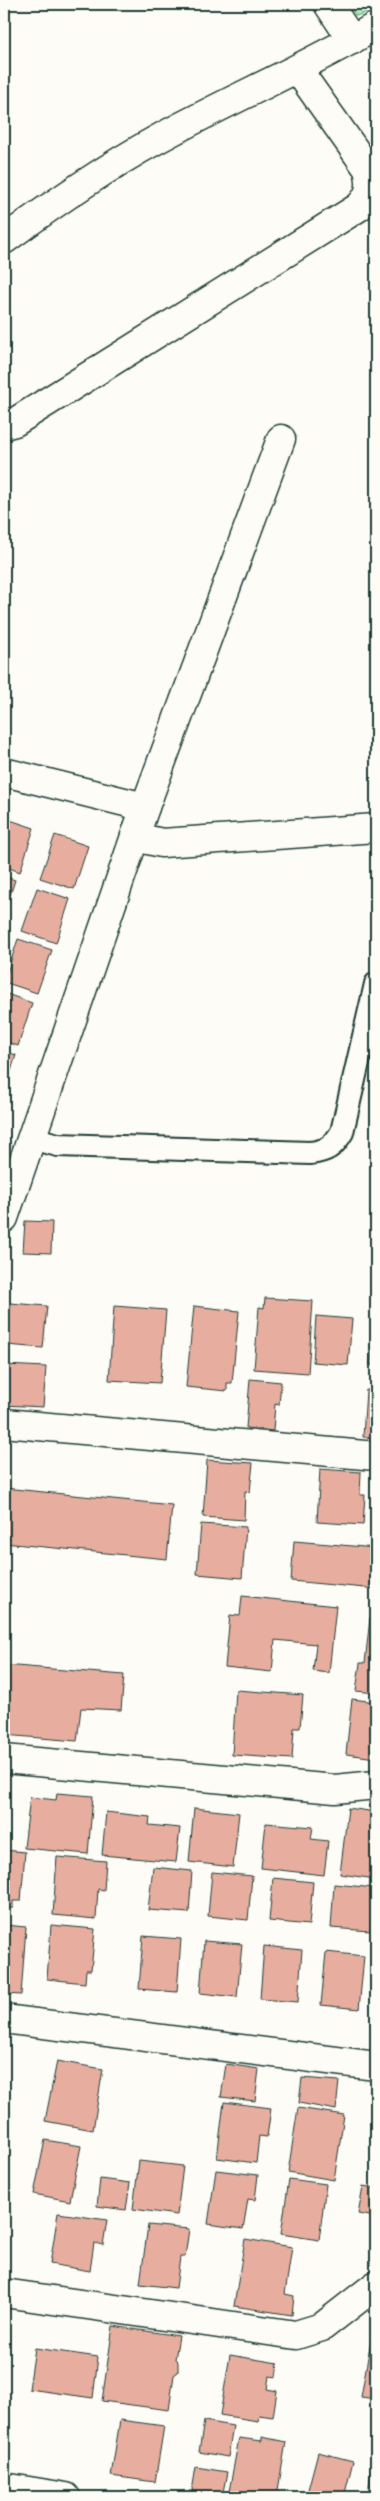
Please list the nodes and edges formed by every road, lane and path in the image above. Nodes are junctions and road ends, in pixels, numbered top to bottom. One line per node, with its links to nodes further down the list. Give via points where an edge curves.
1 (328, 4): 3 (street)
2 (376, 26): 3 (street)
3 (352, 40): 4 (street)
4 (298, 70): 5 (street, via 158,138 72,190); 6 (street, via 368,169 370,196 359,207 15,422)
5 (4, 240)
6 (4, 425)
7 (281, 439): 9 (street)
8 (4, 772): 9 (street)
9 (145, 807): 11 (street)
10 (376, 828): 11 (street, via 162,843)
11 (135, 837): 13 (street)
12 (376, 984): 13 (lane, via 342,1132 334,1145 325,1151 58,1145)
13 (31, 1138): 14 (street)
14 (4, 1218)
15 (4, 1423): 16 (street)
16 (376, 1456)
17 (4, 1759): 18 (street, via 335,1789)
18 (376, 1784)
19 (4, 2019): 20 (street)
20 (376, 2066)
21 (376, 2285): 22 (street, via 322,2327 296,2335)
22 (4, 2293)
23 (4, 2487): 24 (street)
24 (66, 2497)

